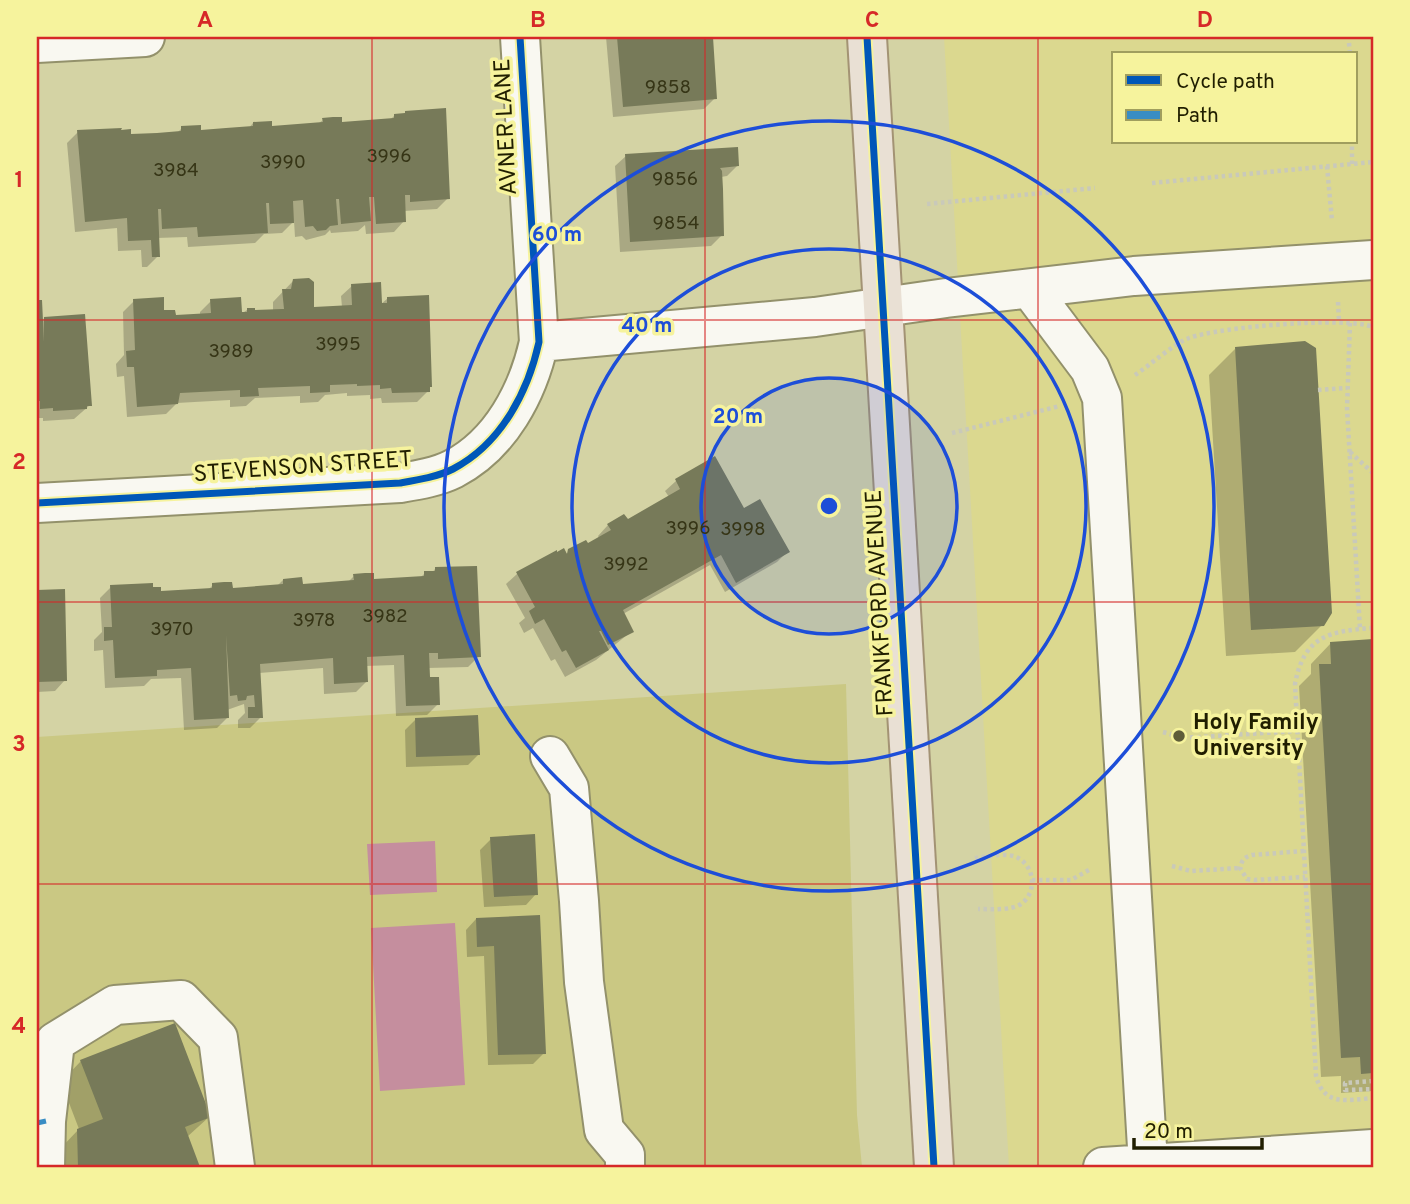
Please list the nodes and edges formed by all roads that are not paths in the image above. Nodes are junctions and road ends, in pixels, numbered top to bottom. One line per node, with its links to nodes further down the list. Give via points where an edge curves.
1 (145, 37): 4 (street)
2 (520, 37): 8 (street, AVNER LANE)
3 (867, 37): 7 (main road, FRANKFORD AVENUE)
4 (37, 43)
5 (1373, 260): 6 (street, via 1134,276)
6 (1030, 289): 7 (street); 12 (street, via 1090,369 1102,398)
7 (883, 307): 8 (street); 17 (main road, FRANKFORD AVENUE)
8 (539, 342): 9 (street, STEVENSON STREET, via 526,386 498,432 453,469 427,478)
9 (37, 503)
10 (550, 756): 16 (street, via 569,788 584,982 604,1130 625,1155)
11 (1373, 1149): 13 (street)
12 (1148, 1164): 13 (street); 18 (street)
13 (1188, 1164)
14 (45, 1167): 15 (street, via 55,1042 115,1005 181,1000 218,1038)
15 (235, 1167)
16 (625, 1167)
17 (934, 1167)
18 (1103, 1167)

